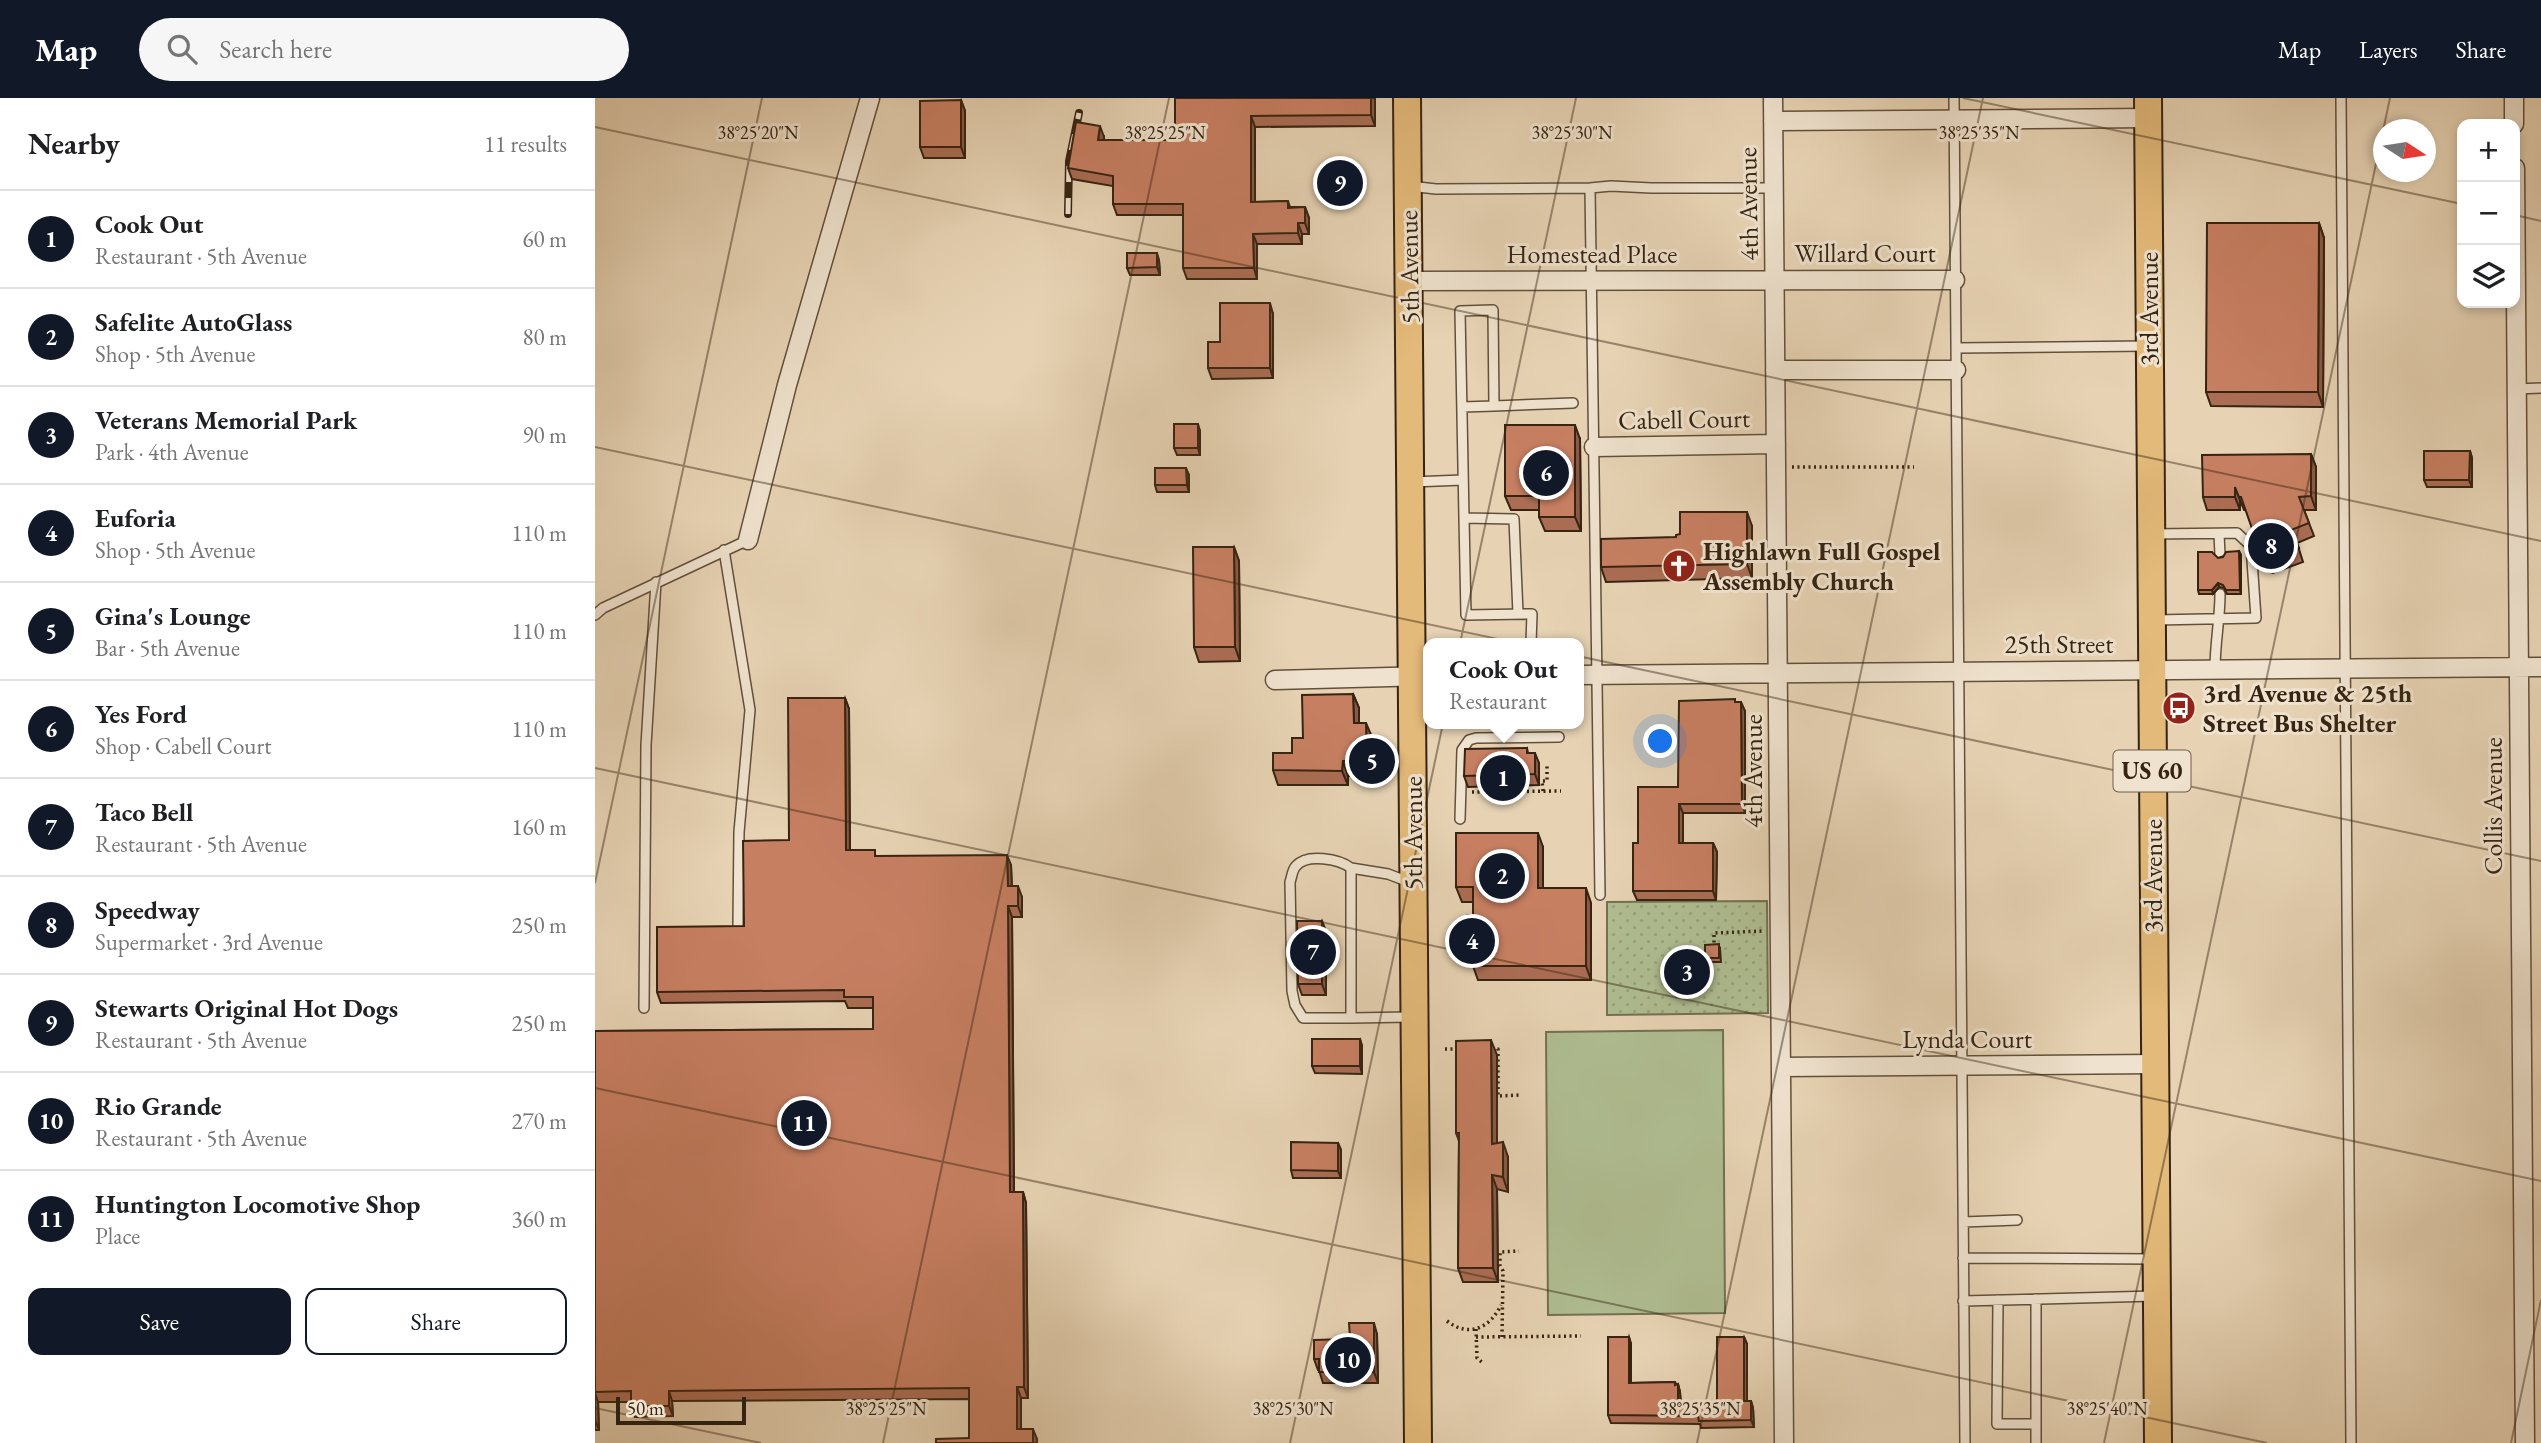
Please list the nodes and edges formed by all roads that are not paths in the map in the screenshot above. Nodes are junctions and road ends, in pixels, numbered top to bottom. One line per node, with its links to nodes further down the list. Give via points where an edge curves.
1 (870, 98): 35 (street, via 787,385)
2 (1407, 98): 12 (main road, 5th Avenue)
3 (1773, 98): 10 (street, 4th Avenue)
4 (1954, 98): 8 (lane)
5 (2341, 98): 47 (lane)
6 (2514, 98): 9 (street)
7 (2148, 108): 8 (street); 19 (main road, 3rd Avenue / US 60)
8 (1954, 119): 10 (street); 17 (lane)
9 (2514, 119)
10 (1773, 121): 14 (street, 4th Avenue)
11 (2515, 182): 24 (street, Collis Avenue)
12 (1408, 186): 13 (lane); 18 (main road, 5th Avenue)
13 (1590, 188): 14 (lane); 16 (lane)
14 (1774, 188): 15 (street, 4th Avenue)
15 (1775, 279): 16 (street, Homestead Place); 17 (street, Willard Court); 21 (street, 4th Avenue)
16 (1593, 280): 18 (street, Homestead Place); 29 (lane)
17 (1955, 280): 20 (lane)
18 (1409, 281): 31 (main road, 5th Avenue)
19 (2149, 346): 20 (lane); 33 (main road, 3rd Avenue / US 60)
20 (1956, 348): 22 (lane)
21 (1775, 370): 22 (street); 28 (street, 4th Avenue)
22 (1956, 370): 50 (lane)
23 (2541, 388): 24 (lane)
24 (2516, 389): 45 (street, Collis Avenue)
25 (1573, 403): 26 (lane)
26 (1493, 406): 27 (lane); 27 (lane, via 1493,310 1460,311)
27 (1462, 407): 30 (lane)
28 (1776, 444): 29 (street, Cabell Court); 51 (street, 4th Avenue)
29 (1594, 447): 53 (lane)
30 (1463, 480): 31 (lane); 32 (lane)
31 (1411, 482): 54 (main road, 5th Avenue)
32 (1464, 518): 40 (lane, via 1514,519); 40 (lane, via 1466,615)
33 (2150, 534): 34 (lane); 43 (main road, 3rd Avenue / US 60)
34 (2219, 534): 37 (lane); 42 (lane, via 2237,533 2251,546 2256,618)
35 (748, 540): 36 (lane)
36 (724, 550): 38 (lane); 61 (lane, via 750,710 739,832)
37 (2220, 555)
38 (656, 582): 41 (lane); 62 (lane, via 646,746)
39 (2220, 594): 42 (lane)
40 (1518, 614): 44 (lane, via 1532,614)
41 (595, 615)
42 (2220, 619): 43 (lane); 49 (lane)
43 (2151, 620): 48 (main road, 3rd Avenue / US 60)
44 (1531, 638)
45 (2518, 667): 46 (street, 25th Street); 47 (street, 25th Street); 83 (street, Collis Avenue)
46 (2541, 667)
47 (2344, 668): 49 (street, 25th Street); 82 (lane)
48 (2152, 669): 49 (street, 25th Street); 50 (street, 25th Street); 65 (main road, 3rd Avenue / US 60)
49 (2215, 669)
50 (1958, 671): 51 (street, 25th Street); 66 (lane)
51 (1779, 674): 53 (street, 25th Street); 67 (street, 4th Avenue)
52 (1584, 675): 53 (street, 25th Street)
53 (1597, 675): 60 (lane)
54 (1420, 676): 55 (street); 59 (main road, 5th Avenue)
55 (1275, 680)
56 (1559, 737): 57 (lane, via 1469,740 1461,750)
57 (1460, 819)
58 (1351, 868): 59 (lane); 64 (lane); 64 (lane, via 1331,860 1310,860 1298,863 1290,882 1295,1005 1303,1018)
59 (1414, 884): 63 (main road, 5th Avenue)
60 (1600, 895)
61 (738, 925)
62 (644, 1008)
63 (1415, 1017): 64 (lane); 77 (main road, 5th Avenue)
64 (1351, 1018)
65 (2155, 1063): 66 (street, Lynda Court); 71 (main road, 3rd Avenue / US 60)
66 (1961, 1065): 67 (street, Lynda Court); 69 (lane)
67 (1781, 1067): 78 (street, 4th Avenue)
68 (2017, 1220): 69 (lane)
69 (1963, 1222): 70 (lane)
70 (1963, 1258): 71 (lane); 75 (lane)
71 (2156, 1259): 72 (main road, 3rd Avenue / US 60)
72 (2157, 1296): 73 (lane); 81 (main road, 3rd Avenue / US 60)
73 (2036, 1299): 74 (lane); 76 (lane)
74 (1999, 1300): 75 (lane); 76 (lane, via 1997,1424)
75 (1963, 1301): 79 (lane)
76 (2036, 1424): 80 (lane)
77 (1418, 1443)
78 (1784, 1443)
79 (1965, 1443)
80 (2036, 1443)
81 (2158, 1443)
82 (2351, 1443)
83 (2525, 1443)

